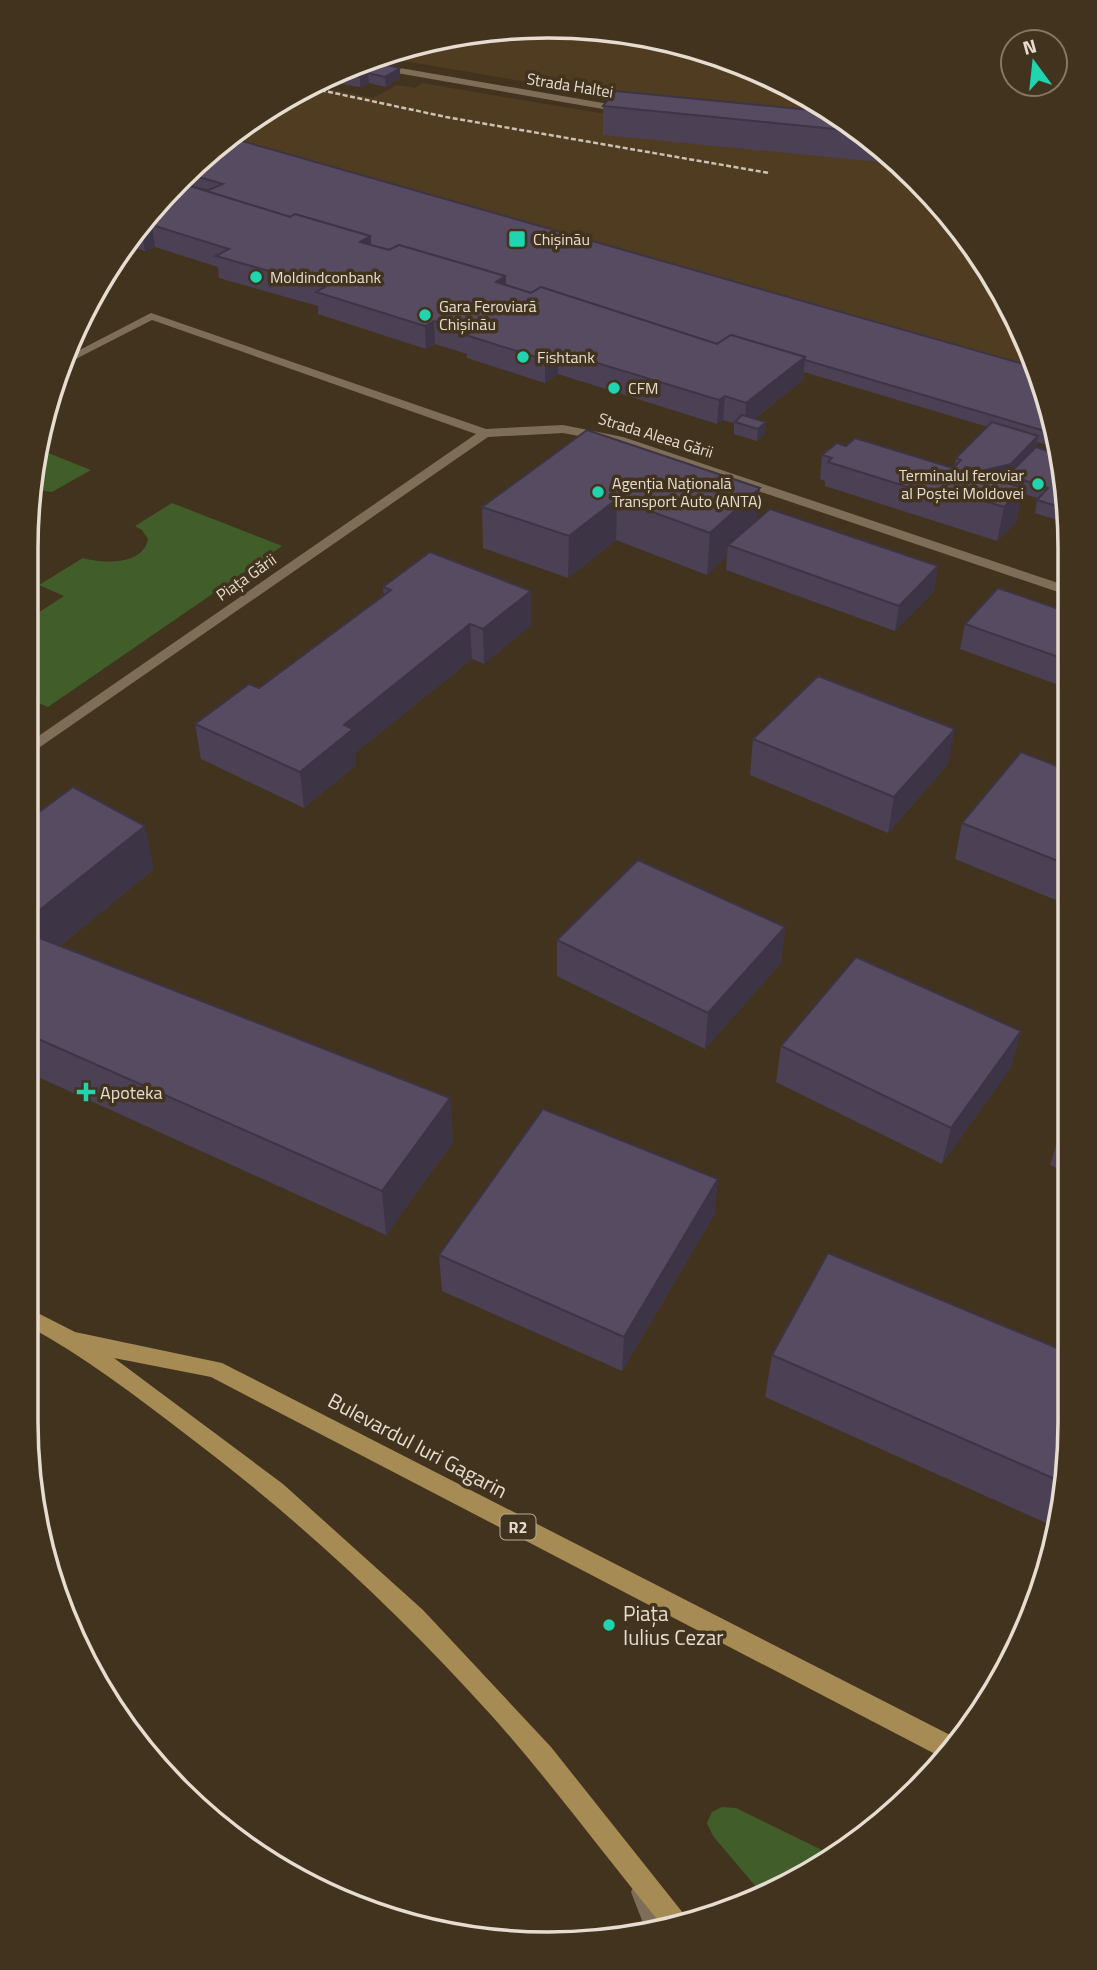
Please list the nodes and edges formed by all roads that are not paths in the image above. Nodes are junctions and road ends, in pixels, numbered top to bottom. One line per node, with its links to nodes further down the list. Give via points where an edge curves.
1 (381, 67): 2 (street, Strada Haltei)
2 (633, 111)
3 (76, 356): 4 (street, Strada Aleea Gării, via 151,317)
4 (485, 433): 5 (street, Strada Aleea Gării, via 563,429 600,434); 6 (street, Piața Gării)
5 (1058, 588)
6 (38, 743)
7 (38, 1321): 8 (main road, Bulevardul Iuri Gagarin / R2)
8 (76, 1341): 9 (main road, Bulevardul Iuri Gagarin / R2, via 215,1369); 10 (main road, Bulevardul Iuri Gagarin / R2, via 259,1475 352,1559 419,1623 541,1755)
9 (943, 1744)
10 (638, 1875): 11 (main road, Bulevardul Iuri Gagarin / R2); 12 (street)
11 (671, 1916)
12 (655, 1920)

